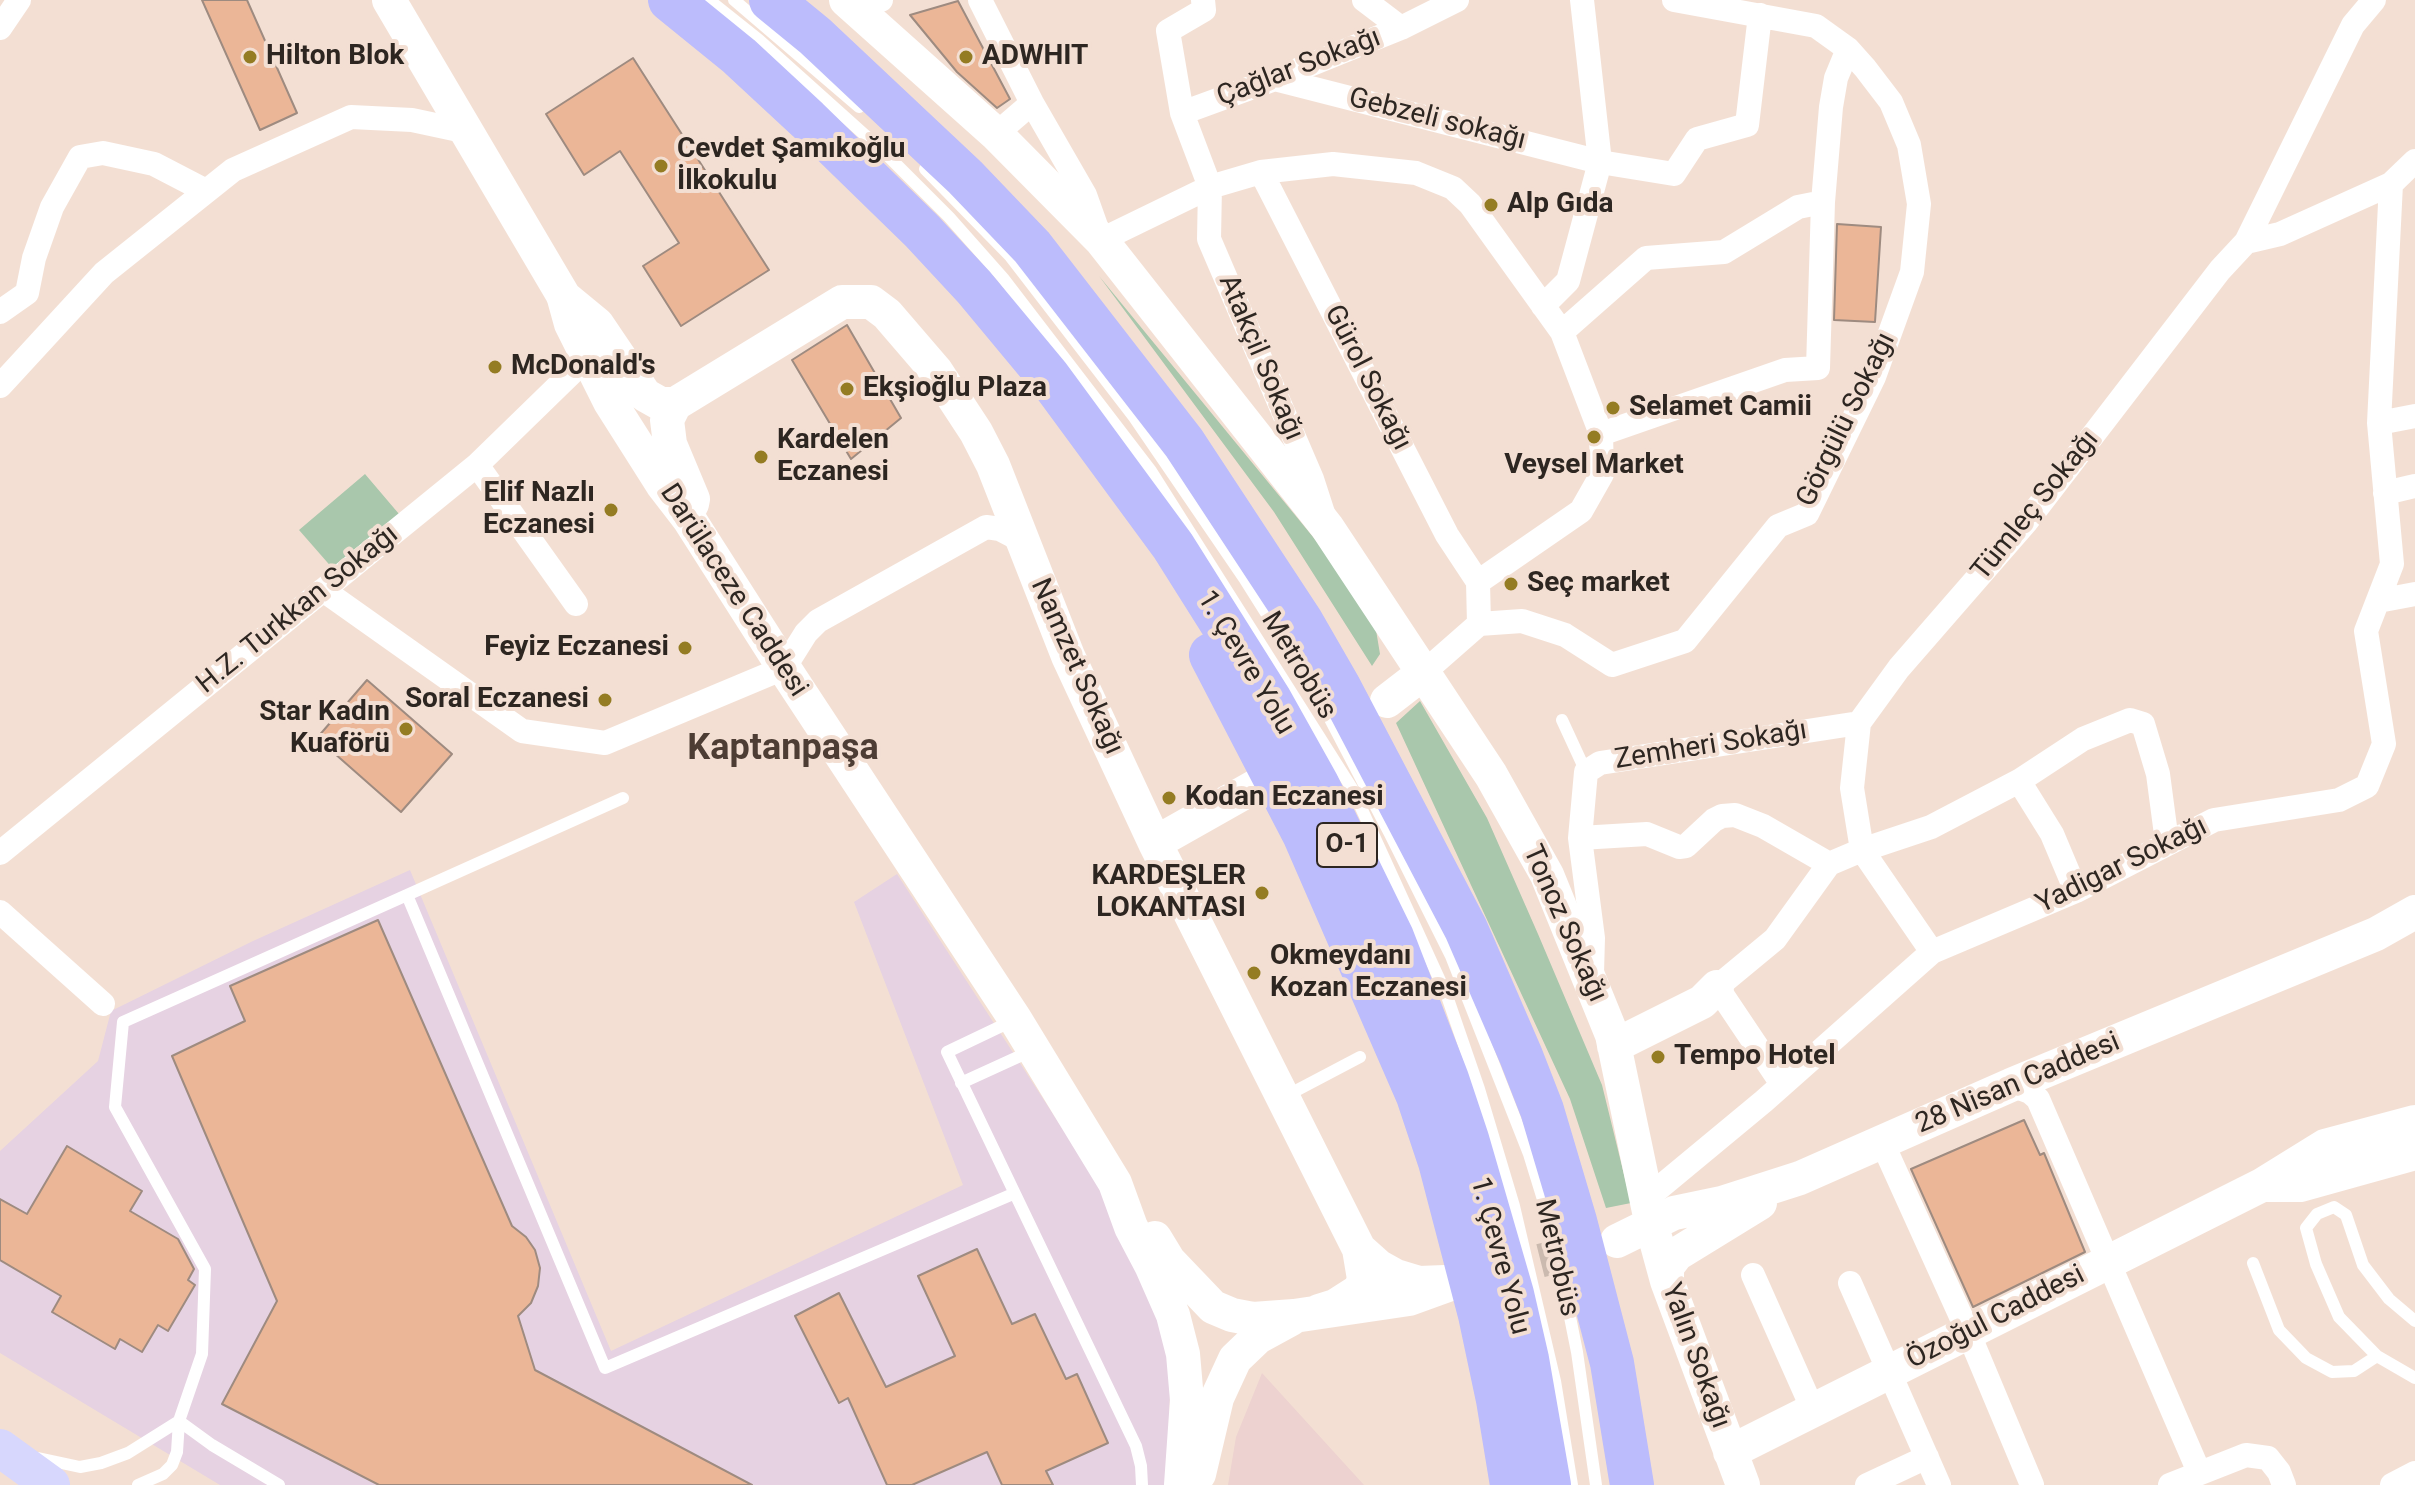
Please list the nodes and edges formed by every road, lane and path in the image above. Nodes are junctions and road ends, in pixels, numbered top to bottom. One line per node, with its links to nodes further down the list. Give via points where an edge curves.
1 (19, 0): 16 (street)
2 (389, 0): 23 (main road, Darülaceze Caddesi)
3 (670, 0): 35 (highway, 1. Çevre Yolu / O-1, via 808,120)
4 (709, 0): 127 (lane, Metrobüs, via 886,154 1003,278 1151,471 1353,790 1447,996 1479,1089 1514,1206 1555,1381)
5 (734, 0): 21 (lane)
6 (771, 0): 117 (highway, O-1, via 965,177 1032,247 1184,443 1332,673 1466,929 1542,1110 1612,1363)
7 (980, 0): 20 (street)
8 (1203, 0): 22 (street, via 1204,10 1168,31)
9 (1364, 0): 17 (street)
10 (1457, 0): 17 (street, Çağlar Sokağı)
11 (1582, 0): 27 (street)
12 (1674, 0): 15 (street)
13 (2374, 0): 34 (street, Tümleç Sokağı, via 2353,25)
14 (861, 3): 24 (main road, Tonoz Sokağı)
15 (1760, 15): 18 (street, via 1816,26); 27 (street, Gebzeli sokağı, via 1747,125 1697,139 1674,174)
16 (0, 28)
17 (1401, 28): 19 (street, Çağlar Sokağı)
18 (1848, 49): 32 (street, via 1831,107); 57 (street, Görgülü Sokağı, via 1891,102 1909,145 1919,204 1912,272 1879,362 1807,514 1778,526 1685,641 1612,665 1565,635 1522,621)
19 (1275, 79): 22 (street, Çağlar Sokağı); 27 (street, Gebzeli sokağı)
20 (1032, 103): 24 (street); 33 (street, via 1085,195)
21 (863, 111)
22 (1182, 113): 30 (street)
23 (468, 132): 31 (street, via 412,120 351,117 233,170); 36 (main road, Darülaceze Caddesi)
24 (996, 134): 33 (main road, Tonoz Sokağı)
25 (910, 154): 117 (lane, Metrobüs, via 1010,256 1134,417 1317,694 1451,956 1529,1154 1553,1232 1577,1352)
26 (2415, 161): 29 (street)
27 (1600, 162): 37 (street, via 1568,281)
28 (1261, 172): 30 (street); 37 (street, via 1333,164 1416,173 1453,188); 52 (street, Gürol Sokağı, via 1447,535)
29 (2391, 184): 34 (street, via 2280,234); 44 (street, Yadigar Sokağı)
30 (1210, 187): 33 (street); 50 (street, Atakçil Sokağı, via 1209,239 1312,479)
31 (206, 191): 38 (street, via 154,164 103,153 80,157 52,207 27,293); 41 (street, via 104,273)
32 (1823, 202): 39 (street, via 1798,207 1724,252 1646,258); 45 (street, via 1818,368 1785,370)
33 (1101, 240): 50 (main road, Tonoz Sokağı)
34 (2246, 242): 62 (street, Tümleç Sokağı, via 2027,521 1899,668)
35 (974, 287): 125 (highway, via 1058,423 1133,525 1212,658 1304,834 1418,1096 1440,1162 1480,1315); 126 (highway, 1. Çevre Yolu / O-1, via 1048,376 1173,546 1270,700 1392,937 1476,1168 1527,1359)
36 (563, 295): 40 (main road, Darülaceze Caddesi); 42 (main road, via 597,324 645,395)
37 (1543, 306): 39 (street)
38 (0, 312)
39 (1562, 332): 45 (street)
40 (587, 358): 46 (street, H.Z. Turkkan Sokağı); 49 (main road, Darülaceze Caddesi, via 610,402)
41 (0, 386)
42 (675, 404): 49 (main road, via 668,431 693,499); 51 (main road, Namzet Sokağı, via 842,302 871,302 936,371 976,432)
43 (2415, 416): 44 (street)
44 (2379, 423): 48 (street, Yadigar Sokağı)
45 (1601, 434): 52 (street, via 1602,474 1581,511)
46 (477, 465): 53 (street, H.Z. Turkkan Sokağı); 56 (street)
47 (2415, 486): 48 (street)
48 (2385, 493): 55 (street, Yadigar Sokağı, via 2392,564)
49 (689, 519): 58 (main road, Darülaceze Caddesi)
50 (1327, 527): 59 (main road, Tonoz Sokağı)
51 (1021, 540): 58 (street, via 986,527 954,543 818,621); 69 (main road, Namzet Sokağı)
52 (1478, 582): 57 (street)
53 (323, 590): 58 (street, via 522,731 605,743); 71 (street, H.Z. Turkkan Sokağı)
54 (2415, 594): 55 (street)
55 (2378, 601): 68 (street, Yadigar Sokağı, via 2366,631 2384,744 2367,786 2339,800 2214,820)
56 (576, 604)
57 (1479, 624): 59 (street)
58 (784, 668): 81 (main road, Darülaceze Caddesi)
59 (1422, 674): 60 (main road); 78 (main road, Tonoz Sokağı, via 1491,775 1547,875)
60 (1387, 701)
61 (1562, 720): 63 (lane)
62 (1859, 723): 63 (street, Zemheri Sokağı, via 1600,763); 70 (street, Tümleç Sokağı, via 1852,788)
63 (1586, 772): 67 (street, Zemheri Sokağı)
64 (1270, 778): 69 (main road)
65 (2019, 781): 68 (street, via 2083,739 2130,720 2143,724 2158,774); 70 (street, via 1931,827); 73 (street, via 2052,834)
66 (623, 798): 74 (lane)
67 (1580, 838): 72 (street, via 1647,834 1686,846 1714,820 1735,815); 78 (street, Zemheri Sokağı, via 1593,938)
68 (2167, 842): 73 (street, Yadigar Sokağı)
69 (1155, 843): 88 (main road, Namzet Sokağı)
70 (1862, 850): 72 (street); 77 (street)
71 (0, 853)
72 (1829, 864): 79 (street, via 1775,939)
73 (2076, 891): 77 (street, Yadigar Sokağı)
74 (407, 895): 95 (lane, via 605,1368); 111 (lane, via 123,1022 115,1107 205,1269 202,1354)
75 (0, 912): 80 (street)
76 (2415, 912): 87 (main road, 28 Nisan Caddesi, via 2376,934)
77 (1932, 952): 86 (street, Yadigar Sokağı)
78 (1591, 983): 82 (main road, Tonoz Sokağı)
79 (1717, 987): 82 (main road, via 1702,1002); 86 (street)
80 (103, 1004)
81 (1015, 1019): 83 (main road, Darülaceze Caddesi); 85 (lane, via 947,1052)
82 (1612, 1037): 96 (main road, Tonoz Sokağı)
83 (1034, 1049): 85 (lane); 93 (main road, Darülaceze Caddesi)
84 (1360, 1057): 88 (lane)
85 (961, 1083): 95 (lane)
86 (1782, 1084): 96 (street, Yadigar Sokağı)
87 (2011, 1085): 90 (main road, 28 Nisan Caddesi); 99 (street, via 2038,1099)
88 (1281, 1098): 98 (main road, Namzet Sokağı)
89 (2415, 1122): 94 (main road, Özoğul Caddesi, via 2325,1146)
90 (1882, 1142): 92 (main road, 28 Nisan Caddesi); 106 (street)
91 (2412, 1160): 94 (main road, via 2300,1185)
92 (1800, 1178): 96 (main road, 28 Nisan Caddesi, via 1722,1203 1674,1213); 102 (main road, via 1677,1254 1667,1267)
93 (1115, 1183): 104 (main road, via 1141,1212 1169,1261 1213,1307 1253,1319); 123 (main road, Darülaceze Caddesi, via 1173,1315 1183,1354 1187,1400)
94 (2262, 1185): 99 (main road, Özoğul Caddesi)
95 (1013, 1194): 122 (lane, via 1136,1446)
96 (1649, 1212): 97 (main road, 28 Nisan Caddesi); 102 (main road, Yalın Sokağı)
97 (1617, 1241)
98 (1359, 1249): 104 (main road, Namzet Sokağı, via 1364,1279 1360,1290); 104 (main road, Namzet Sokağı, via 1396,1276 1419,1283 1456,1282 1409,1299)
99 (2110, 1261): 106 (main road, Özoğul Caddesi); 115 (street)
100 (2253, 1263): 107 (lane, via 2279,1330 2306,1358 2332,1372 2354,1371)
101 (1753, 1275): 110 (street)
102 (1667, 1281): 113 (main road, Yalın Sokağı)
103 (1850, 1283): 108 (street)
104 (1307, 1314): 124 (main road, via 1258,1337 1235,1359 1217,1398)
105 (2415, 1321): 107 (lane, via 2389,1299 2363,1265 2346,1215 2334,1207 2317,1214 2306,1228 2316,1264 2339,1317)
106 (1968, 1332): 108 (main road, Özoğul Caddesi); 131 (street)
107 (2377, 1356): 109 (lane)
108 (1890, 1372): 110 (main road, Özoğul Caddesi); 114 (street)
109 (2415, 1378)
110 (1813, 1410): 113 (main road, Özoğul Caddesi)
111 (179, 1421): 112 (lane, via 128,1453 80,1467); 118 (lane, via 177,1452); 121 (lane)
112 (2, 1449): 119 (main road)
113 (1730, 1452): 128 (main road, Yalın Sokağı)
114 (1927, 1457): 129 (street); 130 (street)
115 (2199, 1472): 132 (street); 133 (street, via 2246,1455 2268,1458)
116 (2415, 1473): 134 (street)
117 (1624, 1479)
118 (160, 1480): 120 (lane)
119 (51, 1485)
120 (138, 1485)
121 (279, 1485)
122 (1142, 1485)
123 (1181, 1485)
124 (1196, 1485)
125 (1512, 1485)
126 (1549, 1485)
127 (1572, 1485)
128 (1743, 1485)
129 (1867, 1485)
130 (1939, 1485)
131 (2032, 1485)
132 (2170, 1485)
133 (2284, 1485)
134 (2392, 1485)

